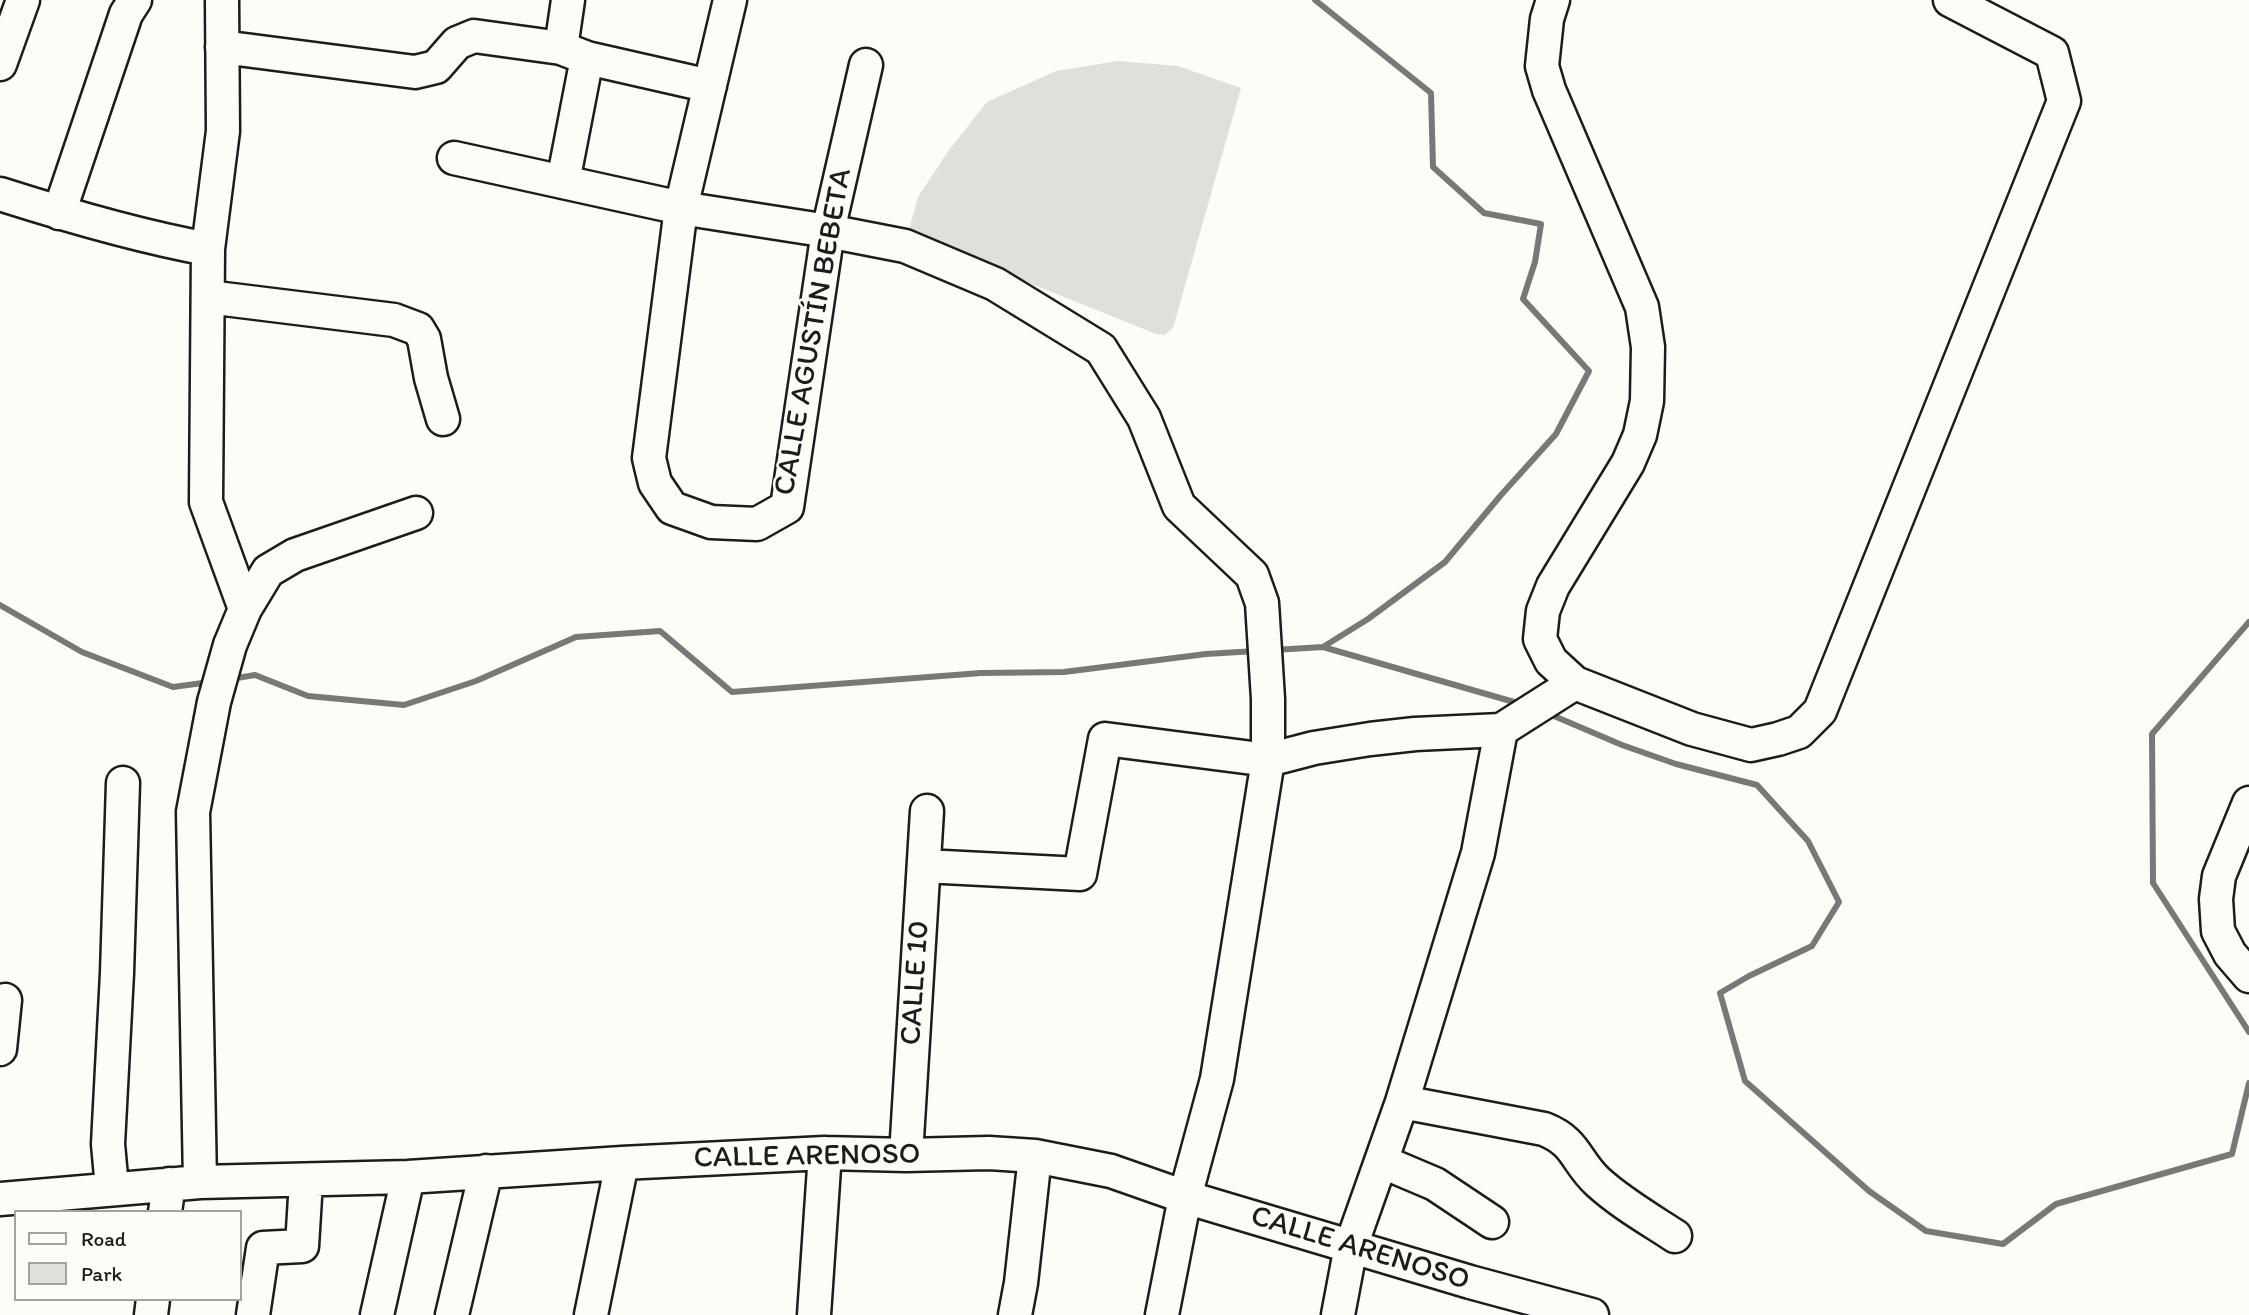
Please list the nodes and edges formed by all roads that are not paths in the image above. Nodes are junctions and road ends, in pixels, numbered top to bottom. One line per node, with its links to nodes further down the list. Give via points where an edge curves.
1 (23, 0): 10 (street)
2 (135, 0): 17 (street, via 126,14)
3 (222, 0): 8 (street)
4 (568, 0): 9 (street)
5 (730, 0): 12 (street, CALLE AGUSTÍN BEBETA)
6 (1553, 0): 24 (street, via 1542,66 1642,307 1648,347 1647,401 1629,463 1553,586 1543,611 1540,639)
7 (1950, 0): 24 (street, via 2052,53 2064,102 1820,711 1799,732 1751,745)
8 (222, 47): 9 (street, via 415,72 436,67 457,43 474,36); 19 (street, via 223,131)
9 (574, 53): 12 (street); 14 (street)
10 (0, 64)
11 (866, 65): 18 (street, CALLE AGUSTÍN BEBETA)
12 (710, 86): 16 (street, CALLE AGUSTÍN BEBETA)
13 (454, 158): 14 (street)
14 (563, 182): 16 (street)
15 (0, 194): 17 (street)
16 (681, 208): 18 (street); 18 (street, CALLE AGUSTÍN BEBETA, via 649,458 655,483 672,508 711,522 757,524 787,507)
17 (59, 213): 19 (street)
18 (828, 231): 26 (street, via 905,246 995,284 1101,349 1144,418 1179,506 1252,575 1262,603)
19 (208, 249): 20 (street)
20 (208, 297): 21 (street, via 394,320 418,329); 23 (street, via 206,502)
21 (443, 419)
22 (416, 513): 23 (street, via 295,555 268,571)
23 (245, 608): 44 (street, via 214,702 193,812)
24 (1564, 691): 25 (street)
25 (1507, 727): 26 (street, via 1370,738); 34 (street, via 1478,853)
26 (1268, 760): 30 (street, via 1105,739 1080,874); 45 (street, via 1217,1079)
27 (123, 783): 43 (street, via 108,1144)
28 (2249, 803): 31 (street, via 2219,876 2216,899 2218,931)
29 (927, 811): 30 (street, CALLE 10)
30 (923, 866): 36 (street, CALLE 10)
31 (2249, 976)
32 (5, 1000): 33 (street)
33 (0, 1049)
34 (1402, 1102): 38 (street); 48 (street, via 1559,1135 1595,1180)
35 (825, 1153): 36 (street, CALLE ARENOSO); 39 (street, CALLE ARENOSO); 55 (street)
36 (906, 1155): 37 (street, CALLE ARENOSO)
37 (1035, 1156): 45 (street, CALLE ARENOSO, via 1111,1171); 56 (street)
38 (1383, 1162): 47 (street, via 1435,1184); 49 (street)
39 (622, 1163): 40 (street, CALLE ARENOSO); 54 (street)
40 (486, 1171): 41 (street, CALLE ARENOSO); 53 (street)
41 (408, 1177): 42 (street, CALLE ARENOSO); 52 (street)
42 (306, 1181): 44 (street, CALLE ARENOSO); 51 (street, via 302,1246 263,1248)
43 (112, 1188): 44 (street, CALLE ARENOSO); 46 (street, CALLE ARENOSO)
44 (178, 1192)
45 (1185, 1197): 49 (street, CALLE ARENOSO); 57 (street)
46 (0, 1199)
47 (1492, 1222)
48 (1675, 1236)
49 (1352, 1246): 50 (street, CALLE ARENOSO); 58 (street)
50 (1572, 1312)
51 (253, 1315)
52 (377, 1315)
53 (452, 1315)
54 (591, 1315)
55 (814, 1315)
56 (1015, 1315)
57 (1162, 1315)
58 (1338, 1315)

